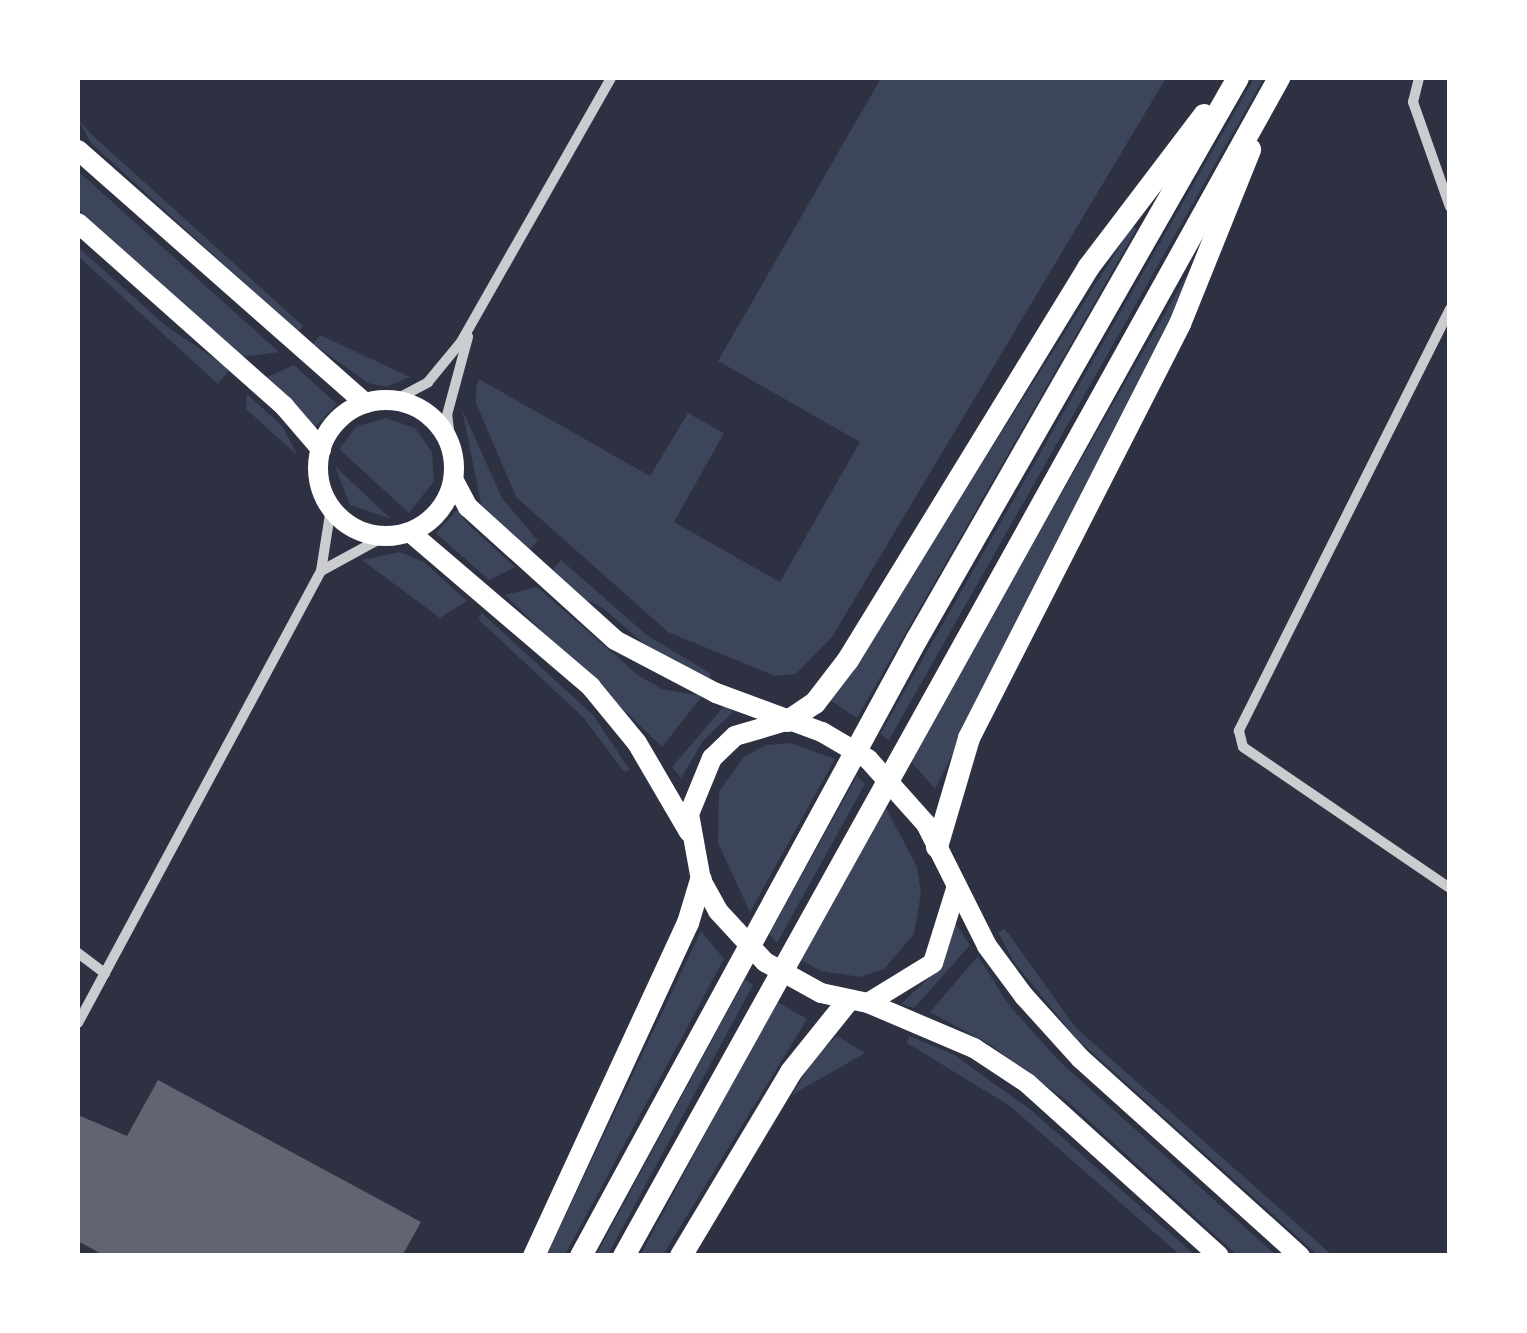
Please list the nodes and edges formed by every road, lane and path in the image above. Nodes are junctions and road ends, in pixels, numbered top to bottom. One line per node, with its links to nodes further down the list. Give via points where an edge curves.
1 (611, 78): 10 (street)
2 (1236, 78): 20 (highway, via 1088,268 848,660 815,703); 31 (highway, via 918,638)
3 (1279, 78): 5 (highway)
4 (1419, 78): 7 (street, via 1413,102)
5 (1267, 99): 22 (highway, via 1180,324 969,738); 32 (highway)
6 (78, 150): 12 (main road)
7 (1450, 207)
8 (78, 222): 13 (main road, via 284,406)
9 (1450, 309): 24 (street, via 1239,731 1243,747)
10 (470, 326): 11 (street, via 428,382); 14 (street, via 447,415)
11 (393, 401): 12 (main road); 14 (main road, via 437,421)
12 (365, 403): 13 (main road, via 350,409)
13 (321, 449): 16 (main road, via 317,472)
14 (452, 454): 15 (main road)
15 (454, 482): 17 (main road, via 447,500); 20 (main road, via 468,507 615,640)
16 (330, 508): 18 (main road, via 346,527); 19 (street)
17 (412, 532): 18 (main road); 21 (main road, via 591,686 637,743)
18 (388, 535): 19 (street)
19 (321, 571): 27 (street)
20 (788, 721): 21 (main road, via 735,736 712,758 695,789); 22 (main road, via 822,732 868,760 926,824)
21 (690, 832): 23 (main road)
22 (937, 847): 25 (main road)
23 (701, 880): 28 (main road, via 718,911 765,962 821,993); 30 (highway, via 688,923)
24 (1450, 888)
25 (956, 889): 28 (main road, via 933,963); 35 (main road, via 1024,996 1080,1058)
26 (78, 952): 27 (street)
27 (105, 973): 29 (street)
28 (857, 1002): 33 (highway, via 791,1072); 34 (main road, via 974,1048 1027,1083)
29 (78, 1023)
30 (534, 1256)
31 (581, 1256)
32 (624, 1256)
33 (682, 1256)
34 (1219, 1256)
35 (1300, 1256)

